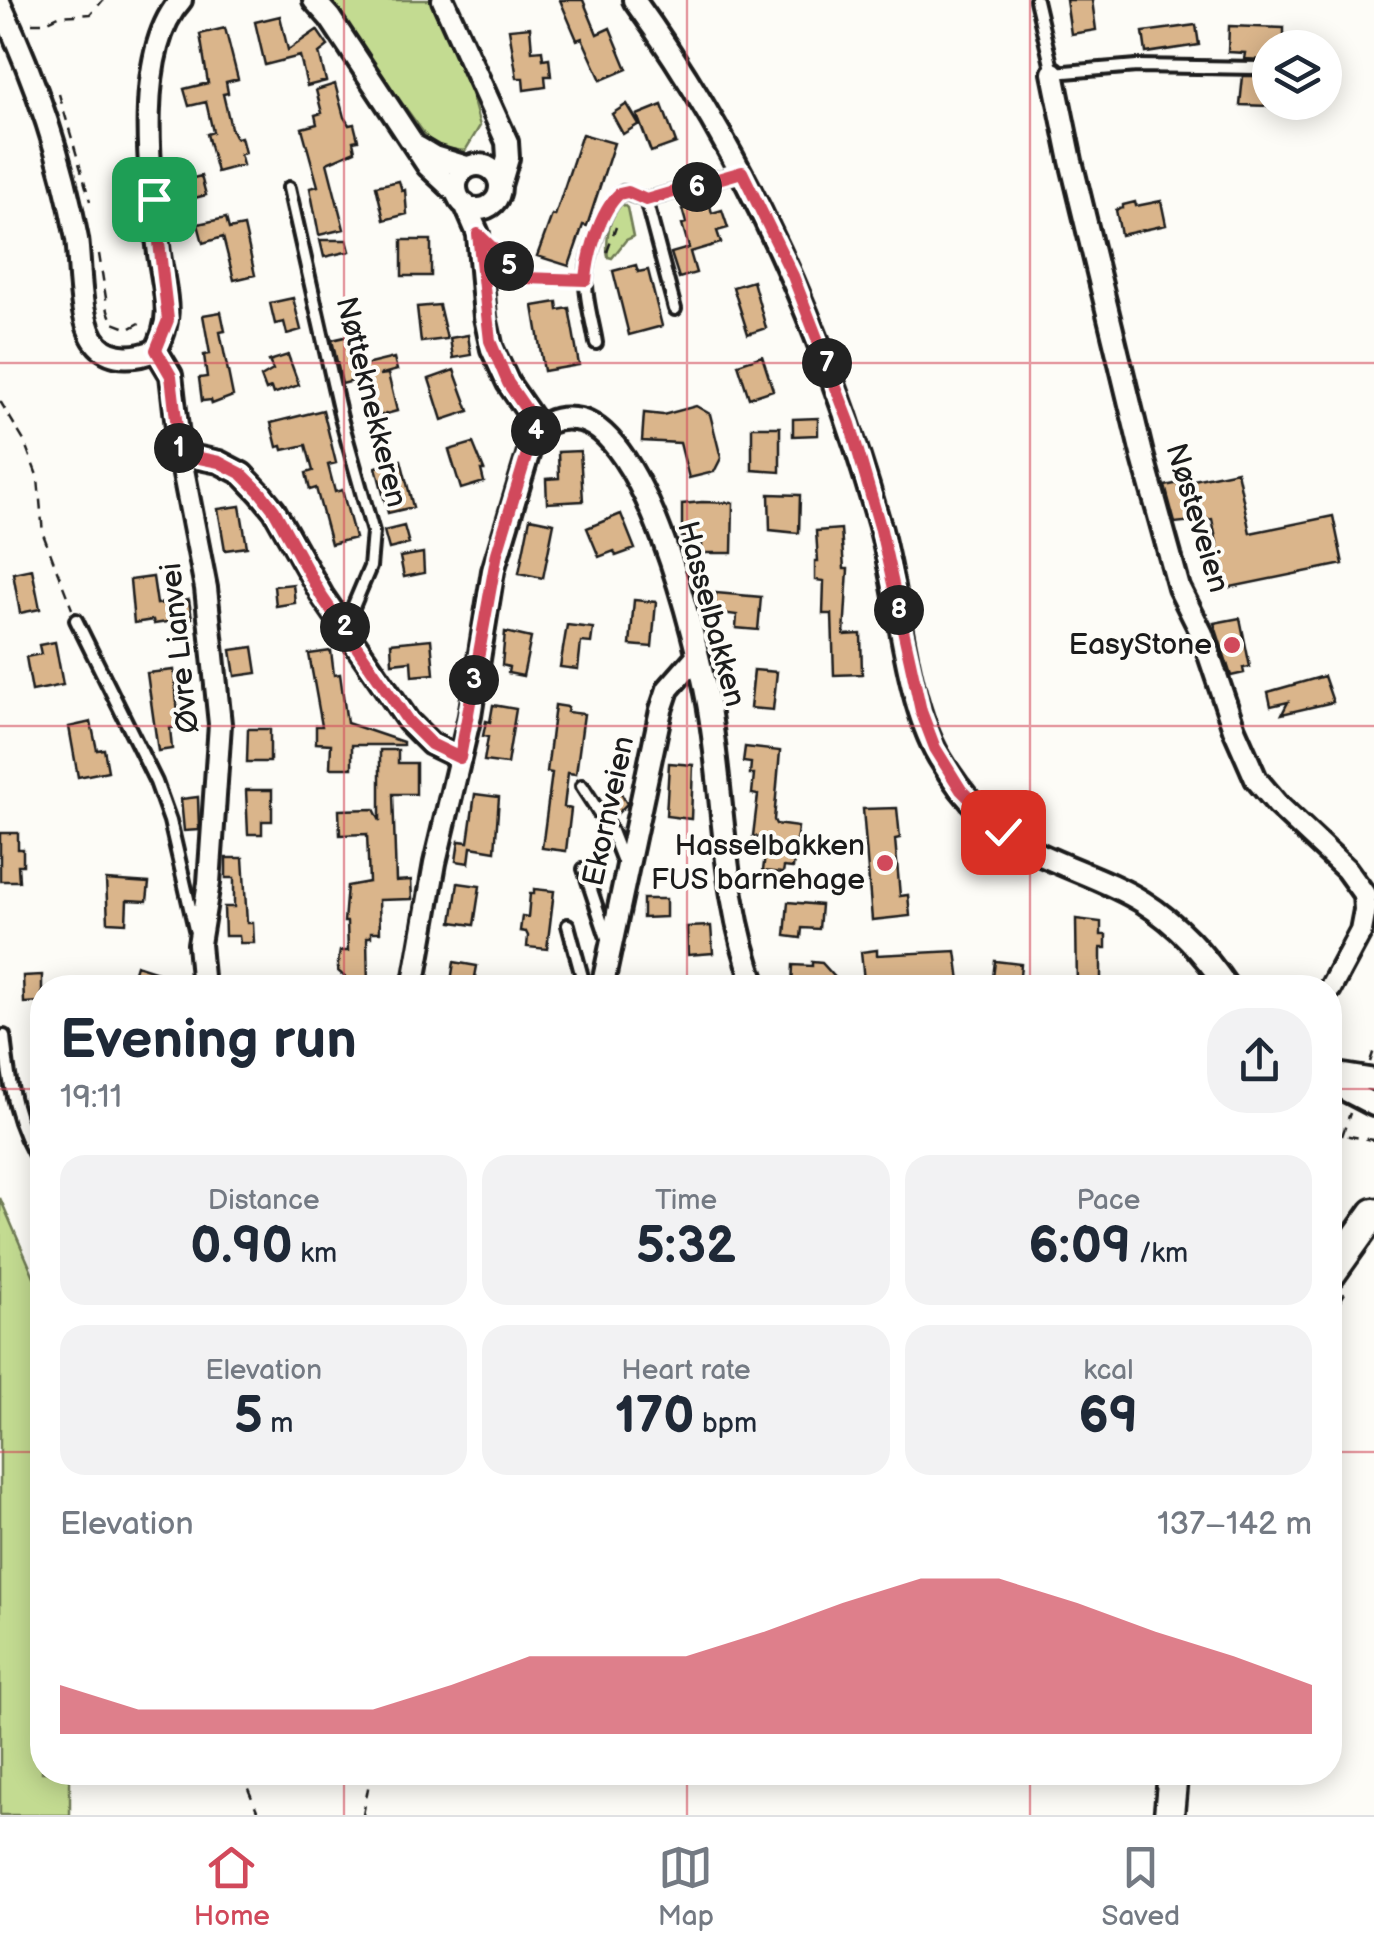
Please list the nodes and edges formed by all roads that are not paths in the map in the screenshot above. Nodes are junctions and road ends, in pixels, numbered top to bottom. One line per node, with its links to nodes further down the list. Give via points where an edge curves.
1 (181, 0): 20 (street, via 161,29 152,74 154,199 168,320)
2 (314, 0): 10 (street)
3 (443, 0): 9 (street)
4 (634, 0): 12 (street)
5 (1036, 0): 8 (lane)
6 (0, 4): 20 (street, via 60,161 93,338 122,356)
7 (1252, 68): 8 (lane, via 1137,66)
8 (1053, 73): 39 (street, Nøsteveien, via 1178,588 1256,779 1364,894 1361,930)
9 (501, 127): 11 (street, via 493,148); 14 (street, via 509,151)
10 (419, 148): 11 (street); 15 (street)
11 (474, 166): 14 (street, via 494,172); 15 (street, via 457,179)
12 (742, 172): 16 (lane); 38 (street, via 793,276 845,411 881,530 923,718 940,758 1003,832 1144,903 1184,934)
13 (289, 188): 24 (lane, Nøtteknekkeren, via 373,532 370,567)
14 (497, 194): 15 (street, via 478,209); 17 (street)
15 (461, 199): 17 (street)
16 (646, 200): 18 (lane); 19 (lane, via 628,192 614,197 595,244 586,280)
17 (478, 234): 21 (street, via 490,341)
18 (675, 310)
19 (596, 343)
20 (156, 350): 22 (street, Øvre Lianvei, via 171,376)
21 (539, 428): 25 (street, Hasselbakken, via 580,419 622,451 664,542); 26 (street, via 497,553)
22 (180, 454): 24 (street, via 219,462 260,492); 31 (street, Øvre Lianvei, via 206,588 220,724)
23 (76, 620): 31 (lane, Øvre Lianvei, via 156,782)
24 (344, 627): 26 (street, via 411,725)
25 (696, 657): 29 (street, Ekornveien, via 664,700); 37 (street, Hasselbakken, via 731,890)
26 (460, 758): 34 (street)
27 (582, 786): 29 (lane)
28 (584, 868): 32 (lane)
29 (626, 869): 32 (street, Ekornveien)
30 (568, 926): 35 (lane)
31 (199, 944): 33 (street, Øvre Lianvei)
32 (612, 946): 36 (street, Ekornveien)
33 (202, 975)
34 (415, 975)
35 (581, 975)
36 (605, 975)
37 (753, 975)
38 (1217, 975)
39 (1337, 975)
40 (4, 1036): 45 (lane, via 10,1091)
41 (1342, 1075): 42 (street)
42 (1374, 1080)
43 (1342, 1088): 44 (street)
44 (1374, 1105)
45 (30, 1147)
46 (1374, 1213): 47 (main road)
47 (1342, 1258)
48 (1172, 1785): 49 (main road)
49 (1169, 1815)

